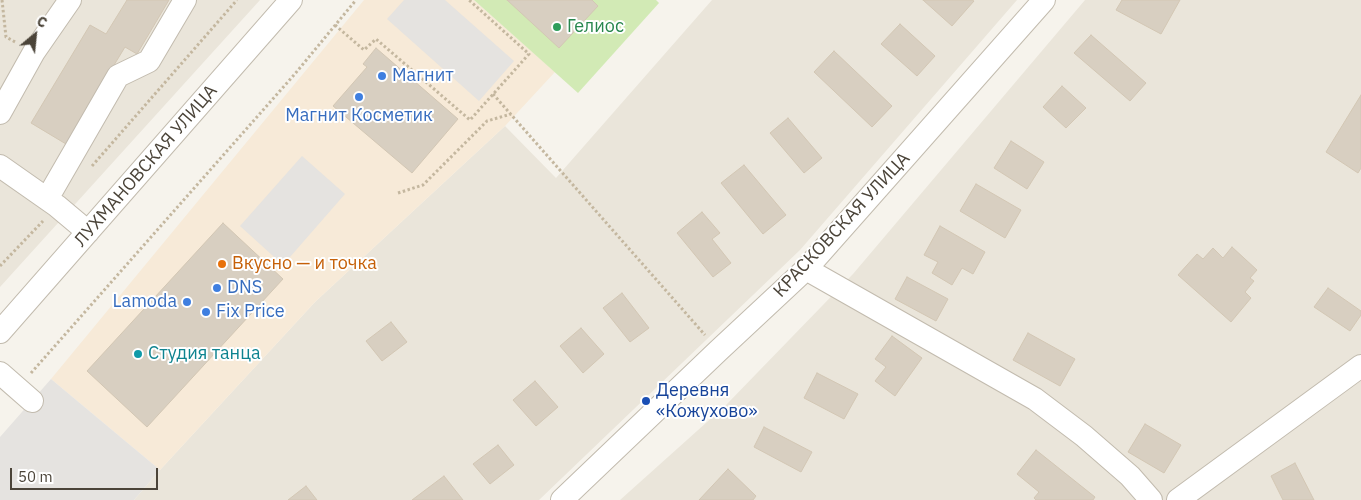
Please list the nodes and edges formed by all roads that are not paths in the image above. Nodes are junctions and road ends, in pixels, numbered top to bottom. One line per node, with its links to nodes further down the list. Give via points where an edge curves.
1 (70, 0): 5 (street, via 34,52)
2 (185, 0): 7 (street, via 149,61 118,76)
3 (291, 0): 8 (street, ЛУХМАНОВСКАЯ УЛИЦА)
4 (1044, 0): 9 (street, КРАСКОВСКАЯ УЛИЦА)
5 (0, 113)
6 (0, 166): 7 (street)
7 (52, 203): 8 (street)
8 (88, 232): 10 (street, ЛУХМАНОВСКАЯ УЛИЦА)
9 (806, 269): 14 (street, КРАСКОВСКАЯ УЛИЦА); 15 (street, via 1035,399 1130,476)
10 (0, 332)
11 (1361, 366): 16 (street)
12 (0, 373): 13 (street)
13 (25, 394)
14 (562, 500)
15 (1151, 500)
16 (1178, 500)

